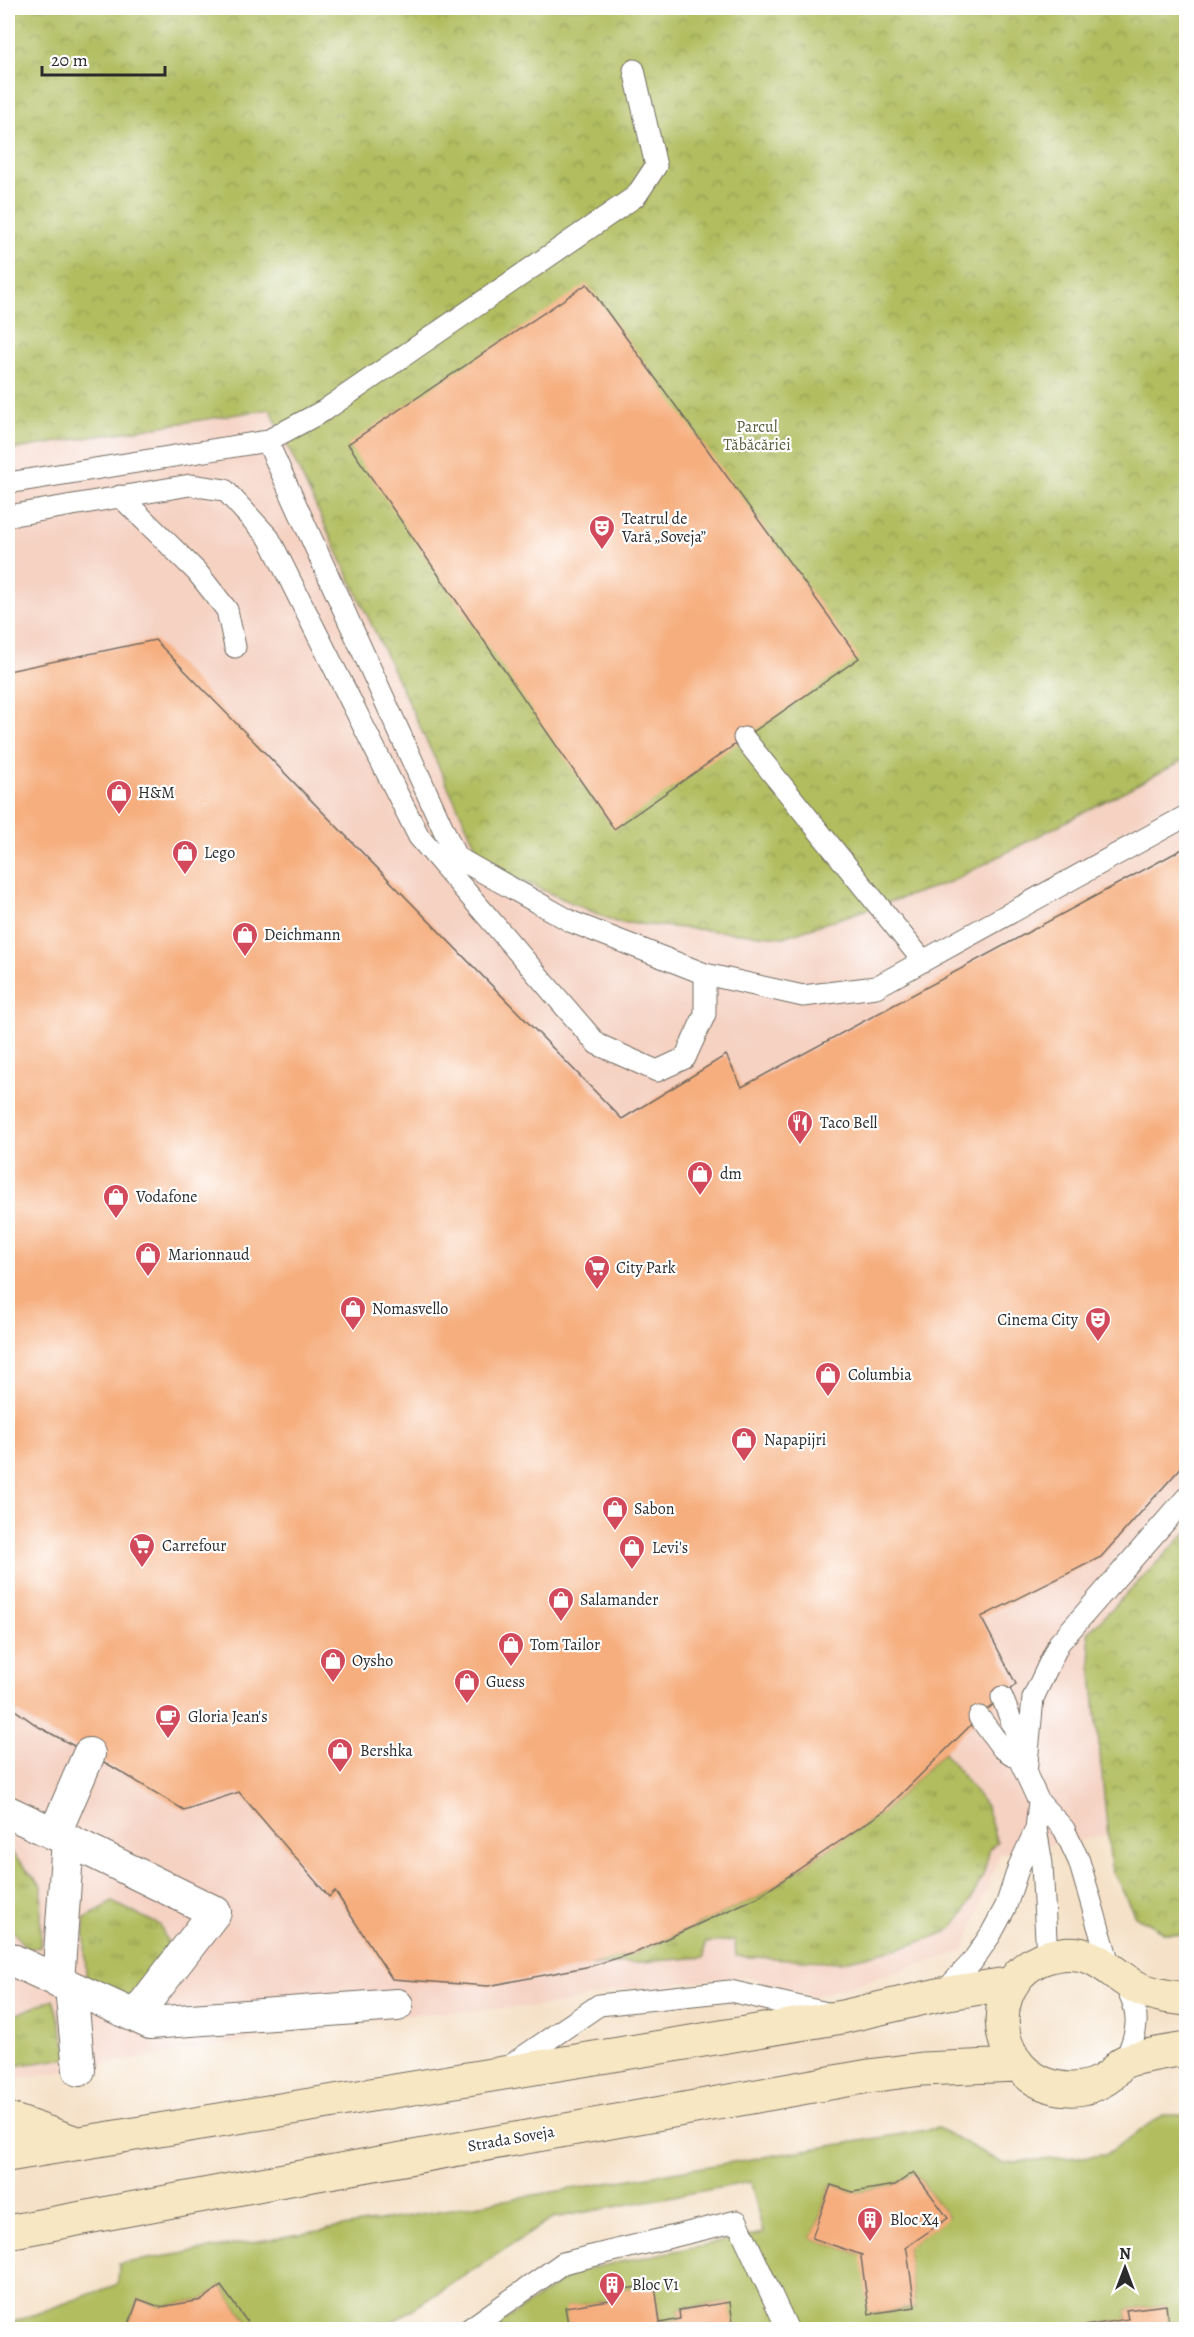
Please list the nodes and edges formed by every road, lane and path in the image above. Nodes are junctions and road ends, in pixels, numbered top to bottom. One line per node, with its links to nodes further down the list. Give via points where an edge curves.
1 (634, 70): 2 (lane, via 656,166 636,196 325,410)
2 (267, 441): 3 (lane); 10 (lane, via 456,857 572,922)
3 (8, 483)
4 (120, 496): 5 (lane); 6 (lane, via 197,572 227,609); 10 (lane, via 190,485 225,490 269,538 419,837 597,1044 657,1071 685,1058 705,1014)
5 (8, 516)
6 (235, 646)
7 (744, 738): 9 (lane)
8 (1186, 816): 9 (lane)
9 (923, 961): 10 (lane, via 876,987 803,996)
10 (705, 974)
11 (1186, 1498): 15 (lane, via 1059,1643 1033,1698)
12 (1002, 1697): 15 (lane, via 1018,1738)
13 (979, 1717): 15 (lane, via 1002,1748)
14 (89, 1754): 19 (street)
15 (1022, 1766): 16 (lane)
16 (1039, 1802): 18 (lane); 22 (lane, via 1072,1844)
17 (8, 1812): 19 (street)
18 (1036, 1829): 20 (lane); 25 (lane, via 991,1934)
19 (62, 1837): 24 (street); 28 (street, via 214,1912)
20 (1047, 1957): 22 (main road, via 1080,1954 1096,1959); 23 (main road, via 1034,1963)
21 (8, 1958): 24 (street)
22 (1116, 1973): 26 (main road, via 1154,1994); 31 (lane, via 1133,1998 1137,2020 1134,2042)
23 (1013, 1983): 25 (main road); 32 (main road, via 1004,2003 1001,2025 1006,2046)
24 (64, 1985): 28 (street); 33 (street)
25 (942, 1994): 29 (main road)
26 (1186, 2000)
27 (397, 2005): 28 (street, via 150,2023)
28 (135, 2016)
29 (842, 2017): 34 (main road); 34 (lane, via 730,1990 599,2005)
30 (1186, 2049): 31 (main road)
31 (1124, 2062): 32 (main road, via 1092,2086 1071,2089 1051,2087 1033,2079)
32 (1017, 2065): 38 (main road, Strada Soveja, via 922,2069 869,2076 273,2182)
33 (79, 2070)
34 (502, 2072): 36 (main road)
35 (8, 2119): 36 (main road)
36 (75, 2142): 37 (main road)
37 (8, 2155)
38 (10, 2235)
39 (468, 2330): 40 (lane, via 563,2263 737,2221)
40 (788, 2330)

